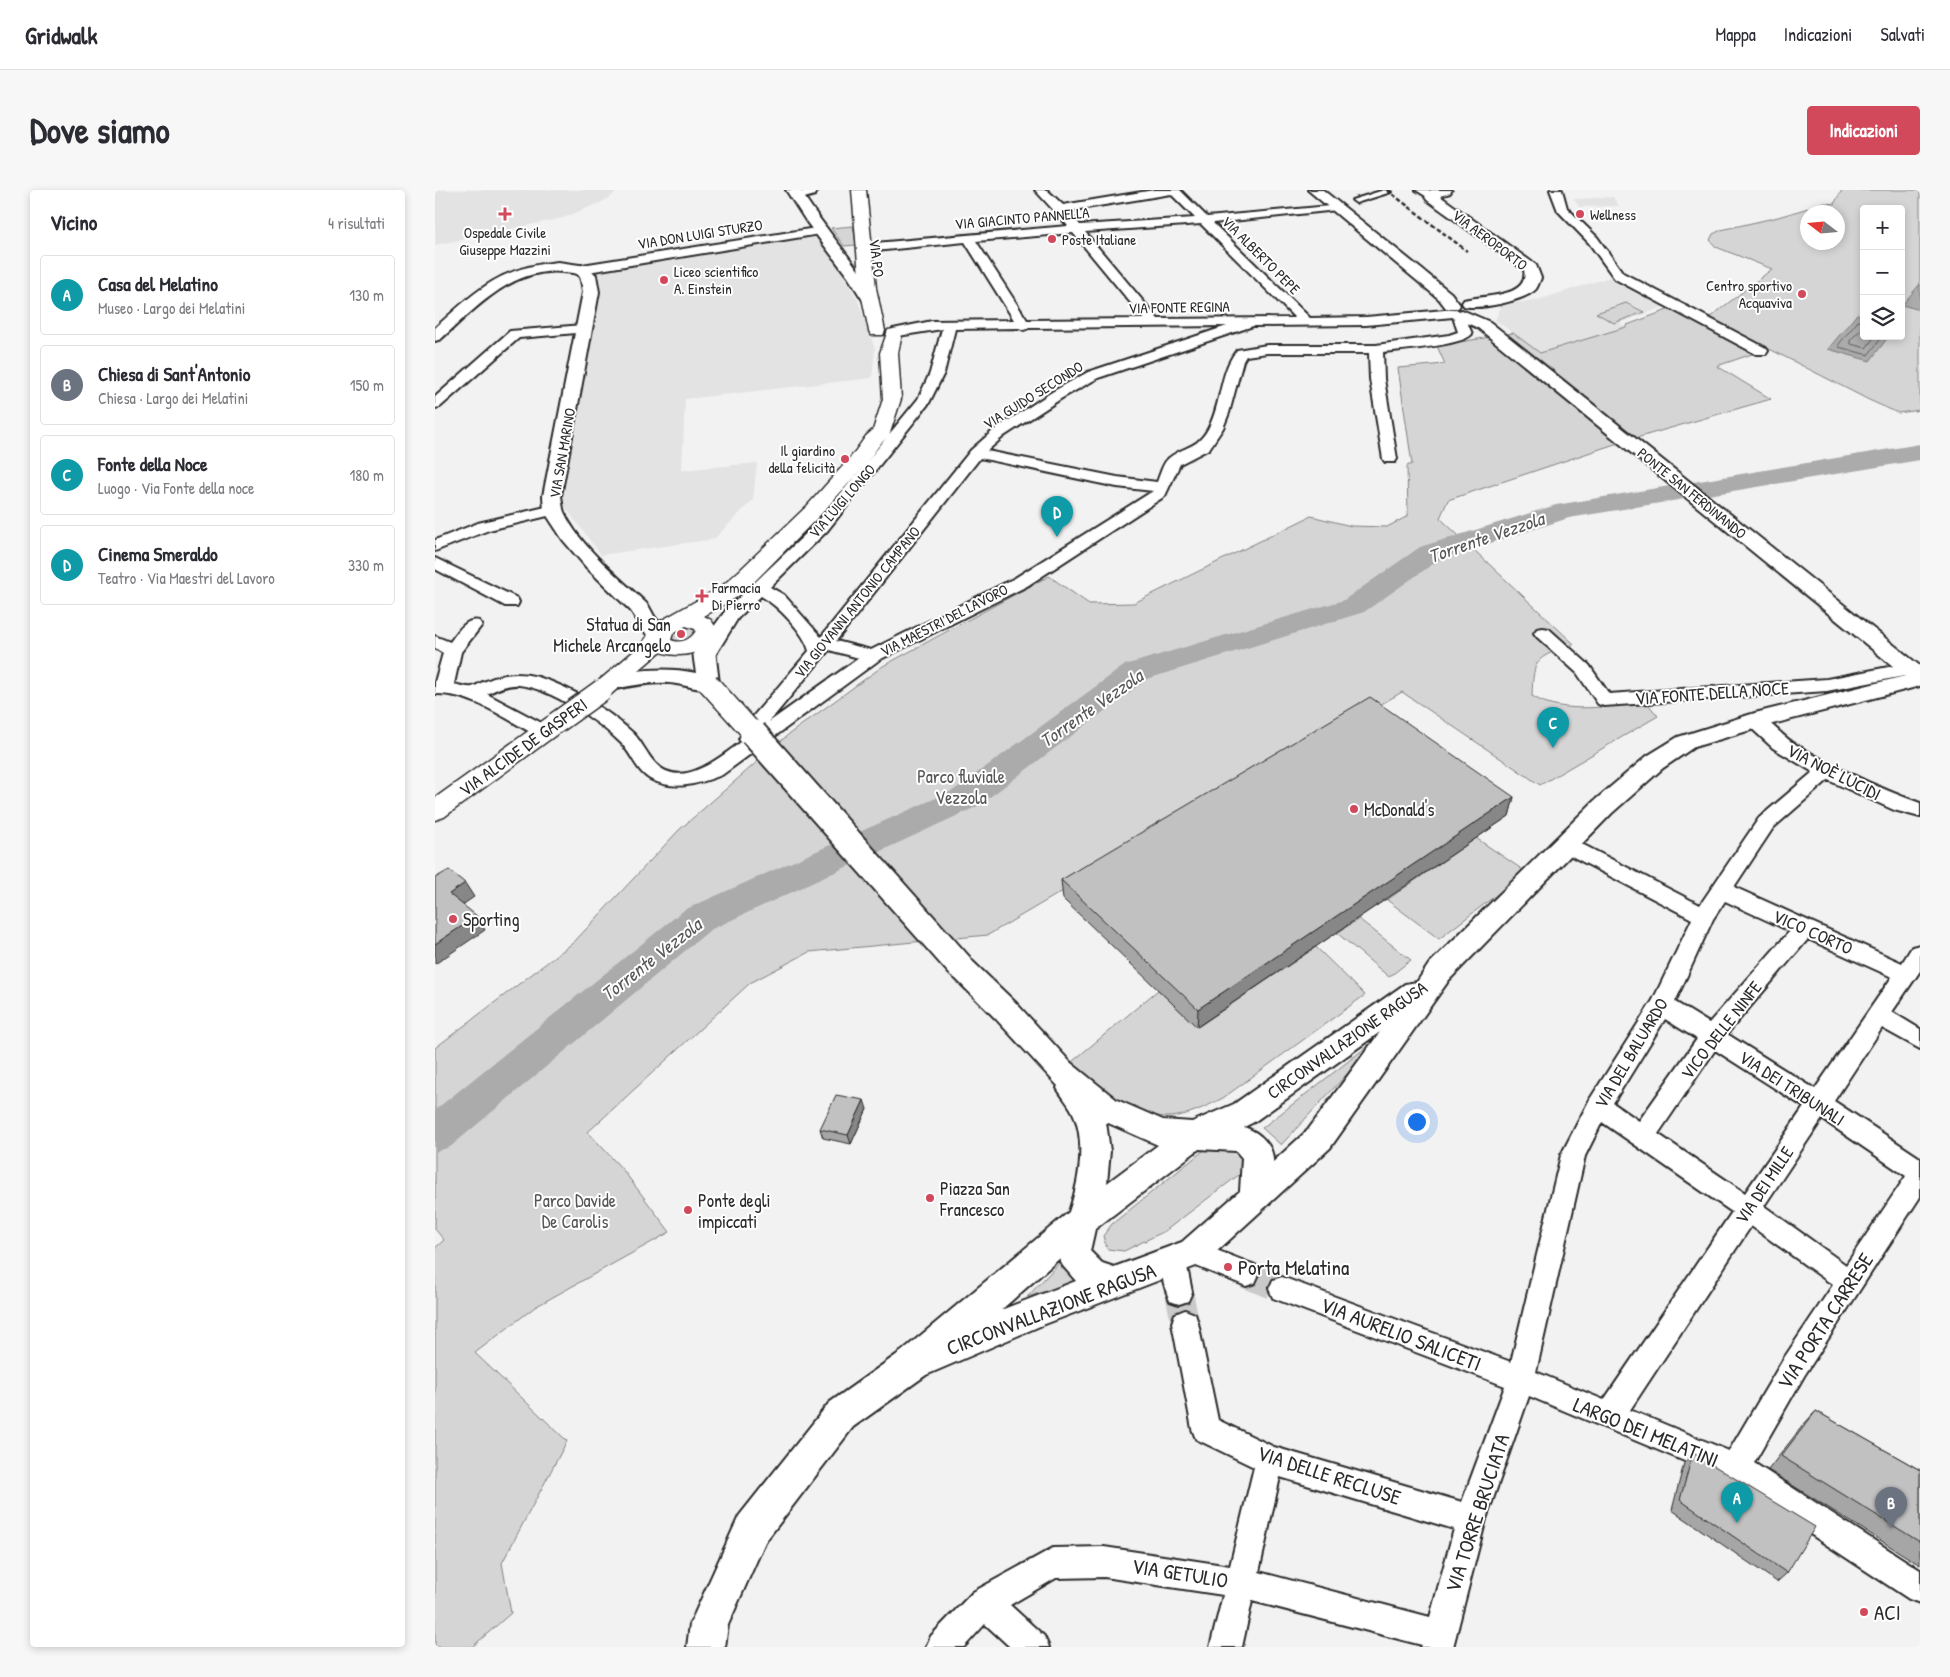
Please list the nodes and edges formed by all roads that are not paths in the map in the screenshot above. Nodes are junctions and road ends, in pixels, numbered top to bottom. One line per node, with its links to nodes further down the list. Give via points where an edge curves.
1 (812, 190): 10 (street, via 811,193)
2 (859, 190): 22 (main road, VIA PO)
3 (869, 190): 20 (main road, VIA PO)
4 (1041, 190): 13 (street)
5 (1173, 190): 13 (street); 14 (street, VIA ALBERTO PEPE)
6 (1315, 190): 12 (street, PONTE SAN FERDINANDO)
7 (1556, 190): 34 (street, via 1562,209 1593,240 1619,276)
8 (1387, 192): 11 (street)
9 (1433, 192): 24 (street, VIA AEROPORTO, via 1531,268 1534,275 1533,283 1526,290)
10 (795, 193): 17 (street)
11 (1356, 200)
12 (1337, 207): 14 (street, VIA GIACINTO PANNELLA); 24 (street, PONTE SAN FERDINANDO)
13 (1060, 209): 16 (street)
14 (1203, 221): 15 (street, VIA GIACINTO PANNELLA); 25 (street, VIA ALBERTO PEPE)
15 (1171, 224): 16 (street, VIA GIACINTO PANNELLA); 19 (street, VIA GIACINTO PANNELLA)
16 (1075, 229): 18 (street, VIA GIACINTO PANNELLA); 19 (street)
17 (822, 232): 21 (street, VIA DON LUIGI STURZO); 22 (street)
18 (969, 240): 20 (street, VIA GIACINTO PANNELLA); 29 (street)
19 (1086, 241): 27 (street)
20 (875, 246): 23 (main road, VIA PO)
21 (582, 268): 30 (street, VIA SAN MARINO, via 588,275 591,292); 32 (street, via 547,266 520,272 497,282)
22 (862, 278): 23 (main road, VIA PO)
23 (877, 300): 31 (main road)
24 (1465, 309): 25 (street, VIA FONTE REGINA, via 1366,321); 33 (street, VIA MAESTRI DEL LAVORO, via 1463,336); 56 (street, PONTE SAN FERDINANDO)
25 (1306, 321): 26 (street, VIA FONTE REGINA)
26 (1252, 322): 27 (street, VIA FONTE REGINA); 36 (street, VIA GUIDO SECONDO, via 1093,375 1057,395)
27 (1155, 324): 29 (street, VIA FONTE REGINA)
28 (949, 325): 29 (street, VIA FONTE REGINA); 31 (street, VIA FONTE REGINA); 42 (street, VIA LUIGI LONGO, via 937,373 925,400 821,528)
29 (1024, 326)
30 (583, 329): 35 (street, via 515,334); 39 (street, VIA SAN MARINO, via 552,496)
31 (888, 331): 43 (main road, via 892,390 891,406 882,432 814,510)
32 (435, 336)
33 (1376, 349): 37 (street, via 1377,379); 38 (street, VIA MAESTRI DEL LAVORO, via 1267,349 1243,354 1236,360 1216,428 1204,446 1174,460)
34 (1761, 351)
35 (435, 404)
36 (976, 452): 38 (street, via 1117,482); 50 (street, VIA GIOVANNI ANTONIO CAMPANO)
37 (1390, 459)
38 (1163, 488): 54 (street, VIA MAESTRI DEL LAVORO, via 1146,503 1021,582)
39 (554, 510): 40 (street, via 484,526); 45 (street, VIA SAN MARINO, via 567,532)
40 (435, 546)
41 (435, 564): 44 (street)
42 (760, 588): 50 (street, via 778,599); 55 (street, VIA LUIGI LONGO, via 725,623)
43 (729, 592): 46 (main road); 48 (main road)
44 (511, 602)
45 (641, 609): 46 (street, VIA SAN MARINO); 52 (street, VIA SAN MARINO, via 644,617)
46 (680, 621): 48 (main road, via 697,621); 52 (main road, via 665,628)
47 (473, 625): 53 (street)
48 (706, 631): 52 (main road, via 697,644); 55 (street)
49 (1543, 634): 56 (street, VIA FONTE DELLA NOCE, via 1583,669 1604,700 1827,685)
50 (823, 640): 54 (street); 63 (street, VIA GIOVANNI ANTONIO CAMPANO, via 757,724)
51 (435, 641): 53 (street)
52 (668, 643): 57 (street, VIA SAN MARINO, via 687,656); 59 (main road, VIA ALCIDE DE GASPERI, via 635,674)
53 (452, 651): 58 (street)
54 (873, 656): 63 (street, VIA MAESTRI DEL LAVORO)
55 (705, 658): 57 (street)
56 (1912, 672): 61 (street, via 1795,713)
57 (708, 683): 59 (street, via 679,676 650,675); 78 (street, VIA SAN MARINO, bridge, via 960,966)
58 (439, 687): 60 (street)
59 (606, 687): 62 (main road, VIA ALCIDE DE GASPERI, bridge)
60 (473, 694): 62 (street); 63 (street, VIA MAESTRI DEL LAVORO, via 493,684 519,679 549,688 599,714 628,739 654,774 669,779 702,775)
61 (1755, 721): 64 (street, VIA NOÈ LUCIDI, via 1781,744); 67 (street, via 1686,742 1655,762 1603,807)
62 (550, 727): 66 (main road, VIA ALCIDE DE GASPERI)
63 (739, 753)
64 (1826, 771): 65 (street, VIA NOÈ LUCIDI, via 1901,805); 68 (street, VIA DEL BALUARDO, via 1767,823)
65 (1920, 809)
66 (435, 811)
67 (1567, 845): 69 (street); 73 (street)
68 (1721, 890): 69 (street, VIA DEL BALUARDO); 70 (street, VICO CORTO)
69 (1704, 916): 74 (street, VIA DEL BALUARDO)
70 (1805, 928): 72 (street, VICO CORTO); 76 (street, VICO DELLE NINFE)
71 (1920, 953): 72 (street, VIA DEI MILLE)
72 (1906, 974): 75 (street, VIA DEI MILLE)
73 (1432, 980): 81 (street, CIRCONVALLAZIONE RAGUSA, via 1244,1114); 84 (street, CIRCONVALLAZIONE RAGUSA, via 1319,1139)
74 (1662, 1005): 76 (street, VIA DEI TRIBUNALI); 80 (street, VIA DEL BALUARDO)
75 (1878, 1015): 77 (street); 79 (street, VIA DEI MILLE)
76 (1711, 1037): 79 (street, VIA DEI TRIBUNALI); 82 (street, VICO DELLE NINFE)
77 (1920, 1040)
78 (1061, 1071): 81 (street, via 1107,1109 1160,1132); 86 (street, via 1086,1109 1094,1134 1091,1188)
79 (1819, 1104): 83 (street, VIA DEI TRIBUNALI); 85 (street, VIA DEI MILLE)
80 (1598, 1106): 82 (street); 94 (street, VIA DEL BALUARDO, via 1573,1155)
81 (1195, 1135): 84 (street, via 1243,1139 1258,1154); 86 (street, CIRCONVALLAZIONE RAGUSA)
82 (1643, 1135): 85 (street)
83 (1920, 1174): 90 (street, VIA PORTA CARRESE)
84 (1255, 1195): 87 (street, CIRCONVALLAZIONE RAGUSA)
85 (1748, 1209): 90 (street); 95 (street, VIA DEI MILLE)
86 (1081, 1221): 89 (street, via 1074,1256 1091,1275); 93 (street, CIRCONVALLAZIONE RAGUSA)
87 (1182, 1269): 88 (street); 89 (street, CIRCONVALLAZIONE RAGUSA)
88 (1246, 1274)
89 (1112, 1282): 93 (street, CIRCONVALLAZIONE RAGUSA)
90 (1849, 1282): 97 (street, VIA PORTA CARRESE)
91 (1282, 1288): 94 (street, VIA AURELIO SALICETI)
92 (1185, 1323): 96 (street, VIA DELLE RECLUSE, via 1206,1430)
93 (914, 1364): 103 (street, CIRCONVALLAZIONE RAGUSA, via 841,1415 752,1530 709,1624)
94 (1521, 1379): 95 (street, LARGO DEI MELATINI); 98 (street, VIA TORRE BRUCIATA)
95 (1609, 1417): 97 (street, LARGO DEI MELATINI)
96 (1270, 1460): 98 (street, VIA DELLE RECLUSE); 99 (street)
97 (1735, 1468): 100 (street, LARGO DEI MELATINI)
98 (1471, 1520): 102 (street, VIA TORRE BRUCIATA)
99 (1243, 1583): 101 (street, VIA GETULIO, via 1104,1562 1053,1563); 102 (street, VIA GETULIO, via 1418,1628); 106 (street)
100 (1920, 1588)
101 (984, 1603): 104 (street, VIA GETULIO); 105 (street)
102 (1444, 1643)
103 (706, 1647)
104 (943, 1647)
105 (1033, 1647)
106 (1226, 1647)

